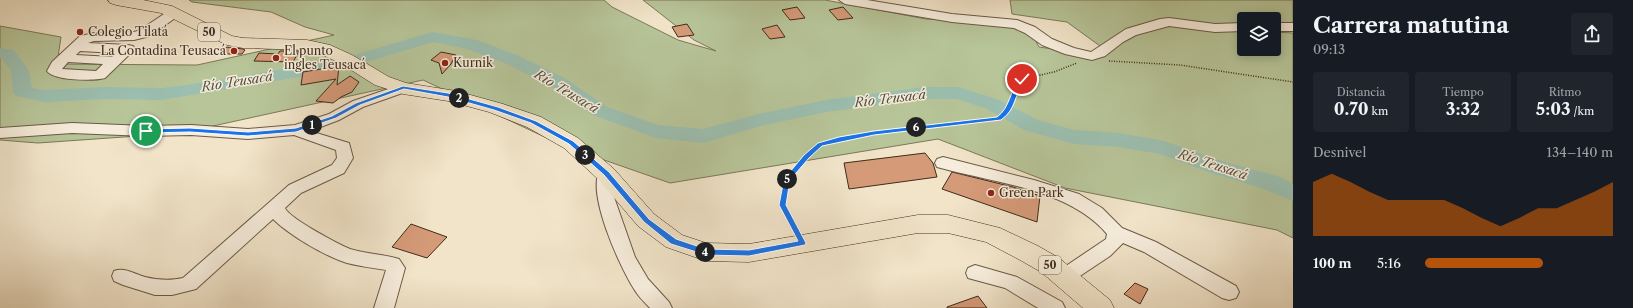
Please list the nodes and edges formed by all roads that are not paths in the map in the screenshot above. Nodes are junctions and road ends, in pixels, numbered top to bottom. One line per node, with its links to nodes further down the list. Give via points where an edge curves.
1 (116, 0): 3 (main road, 50, via 166,9)
2 (845, 0): 4 (street, via 952,18 1017,24 1048,42 1092,56 1100,54 1131,32 1160,23)
3 (174, 13): 7 (street); 10 (main road, 50, via 227,40 307,45 324,49 382,81)
4 (1237, 27)
5 (1281, 27): 6 (street)
6 (1293, 27)
7 (144, 33): 8 (street, via 84,39); 9 (street)
8 (76, 47): 9 (street); 9 (street, via 64,58 115,61)
9 (128, 49)
10 (403, 88): 11 (street); 14 (main road, 50, via 448,95 534,122 571,143)
11 (296, 130): 12 (street, via 248,134 190,130 72,128); 15 (street, via 343,147 345,158 338,169 295,189)
12 (0, 133)
13 (943, 162): 16 (street, via 1049,188 1096,211)
14 (606, 174): 19 (main road, 50, via 646,220 674,242 706,252 749,253 918,224 948,224 992,234 1050,266); 22 (street, via 605,197 626,258 641,285)
15 (275, 206): 18 (street, via 189,284 168,288 148,286); 21 (street, via 287,222 332,249 349,256 392,264 396,268 395,274)
16 (1116, 233): 19 (street, via 1115,242); 20 (street, via 1150,247)
17 (975, 273): 23 (street, via 1010,282)
18 (121, 276)
19 (1064, 277): 24 (main road, 50)
20 (1229, 292)
21 (384, 308)
22 (662, 308)
23 (1055, 308)
24 (1101, 308)

